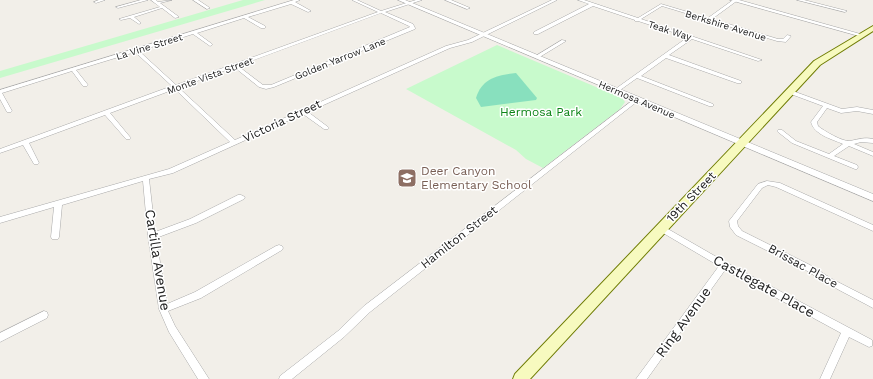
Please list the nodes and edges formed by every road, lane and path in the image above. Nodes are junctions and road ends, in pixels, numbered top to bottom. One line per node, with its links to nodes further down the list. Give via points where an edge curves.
1 (103, 0): 15 (street)
2 (146, 0): 20 (street)
3 (153, 0): 17 (street)
4 (170, 0): 17 (street)
5 (195, 0): 22 (street)
6 (298, 0): 16 (street, La Vine Street)
7 (354, 0): 25 (street)
8 (401, 0): 18 (street, Hermosa Avenue)
9 (420, 0): 18 (street, Monte Vista Street)
10 (447, 0): 23 (street)
11 (555, 0): 38 (street, Victoria Street)
12 (580, 0): 19 (street, Teak Way)
13 (735, 0): 32 (street); 39 (street)
14 (799, 0): 26 (street)
15 (96, 2)
16 (291, 2): 24 (street); 29 (street, La Vine Street)
17 (157, 3): 21 (street)
18 (410, 4): 25 (street, Monte Vista Street); 38 (street, Hermosa Avenue)
19 (593, 4): 31 (street, Teak Way); 37 (street)
20 (118, 7)
21 (163, 7): 27 (street); 28 (street)
22 (208, 8)
23 (468, 8)
24 (309, 11)
25 (380, 12): 48 (street, Monte Vista Street); 48 (street, Golden Yarrow Lane, via 413,28 266,87)
26 (845, 12)
27 (131, 16): 30 (street); 33 (street)
28 (177, 17)
29 (245, 17): 34 (street); 36 (street, La Vine Street)
30 (121, 19)
31 (637, 20): 32 (street, Berkshire Avenue, via 661,6); 41 (street, Teak Way)
32 (708, 20): 40 (street, Berkshire Avenue, via 777,40 784,41)
33 (139, 23)
34 (263, 27)
35 (873, 28): 39 (main road, 19th Street)
36 (193, 32): 43 (street); 44 (street, La Vine Street)
37 (536, 33)
38 (483, 35): 46 (street, Hermosa Avenue); 61 (street, Victoria Street, via 448,46)
39 (861, 35): 56 (main road, 19th Street, via 817,63)
40 (789, 36)
41 (691, 37): 45 (street); 47 (street, Teak Way)
42 (564, 42): 46 (street)
43 (210, 45)
44 (136, 50): 49 (street, La Vine Street); 53 (street)
45 (666, 56): 50 (street); 51 (street)
46 (536, 57): 54 (street, Hermosa Avenue)
47 (760, 60)
48 (235, 66): 53 (street, Monte Vista Street)
49 (73, 69): 52 (street); 55 (street, La Vine Street)
50 (637, 76): 54 (street); 58 (street)
51 (739, 82)
52 (85, 85)
53 (175, 87): 62 (street, Monte Vista Street); 69 (street)
54 (616, 91): 57 (street, Hermosa Avenue)
55 (0, 93): 60 (street)
56 (790, 93): 59 (street); 70 (main road, 19th Street)
57 (637, 99): 70 (street, Hermosa Avenue); 96 (street, Hamilton Street, via 367,309 341,334)
58 (711, 105)
59 (826, 106): 63 (street, via 841,111 857,109); 71 (street, via 814,122 815,127)
60 (9, 111)
61 (303, 111): 64 (street); 69 (street, Victoria Street)
62 (106, 112): 66 (street); 68 (street, Monte Vista Street)
63 (873, 112)
64 (326, 128)
65 (780, 131): 74 (street, via 794,142)
66 (128, 138)
67 (873, 141): 71 (street, via 864,139)
68 (25, 142): 72 (street, Monte Vista Street); 75 (street)
69 (235, 143): 77 (street, Victoria Street, via 194,162)
70 (742, 143): 79 (street, Hermosa Avenue); 82 (main road, 19th Street)
71 (849, 144): 73 (street); 74 (street, via 834,151)
72 (0, 151)
73 (873, 154)
74 (829, 157): 76 (street)
75 (36, 163)
76 (855, 167)
77 (146, 179): 80 (street, Victoria Street); 84 (street, Cartilla Avenue)
78 (241, 197): 84 (street, via 193,221)
79 (873, 198)
80 (58, 204): 81 (street, Victoria Street); 85 (street)
81 (0, 220)
82 (660, 228): 87 (street, Castlegate Place); 94 (main road, 19th Street)
83 (873, 228): 88 (street, Brissac Place, via 778,185 767,183 760,186 733,221 734,227 740,232)
84 (152, 236): 89 (street, Cartilla Avenue)
85 (55, 237)
86 (279, 248): 89 (street, via 198,295)
87 (724, 265): 91 (street, Castlegate Place); 97 (street, Ring Avenue)
88 (873, 304)
89 (163, 309): 95 (street, Cartilla Avenue, via 172,329)
90 (44, 315): 92 (street)
91 (847, 331): 93 (street, Castlegate Place); 98 (street)
92 (0, 338)
93 (869, 343)
94 (524, 378)
95 (204, 379)
96 (284, 379)
97 (641, 379)
98 (825, 379)

